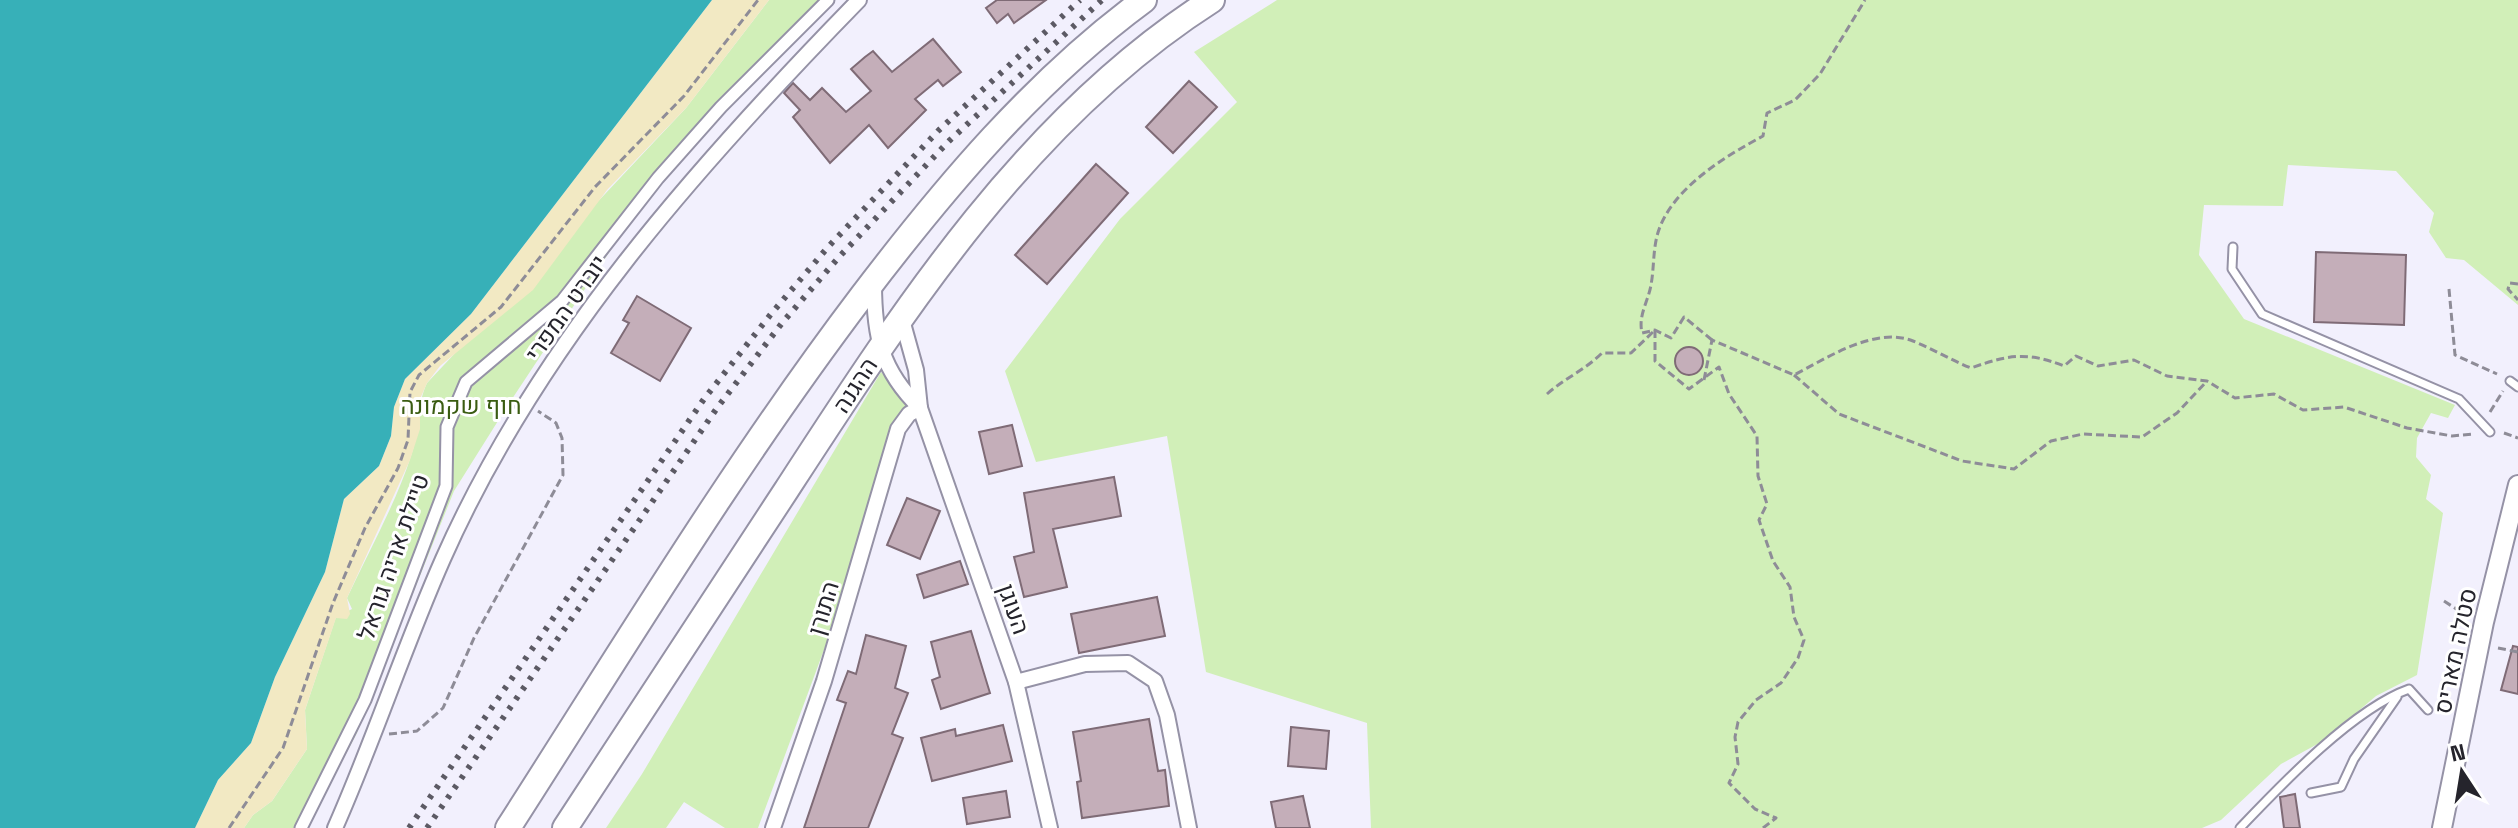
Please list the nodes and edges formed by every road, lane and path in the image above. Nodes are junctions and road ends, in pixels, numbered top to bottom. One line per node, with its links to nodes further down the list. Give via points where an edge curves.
1 (828, 0): 35 (street, טיילת אריה גוראל, via 658,178 562,301 466,382 447,427 446,486 365,700)
2 (859, 0): 21 (street, יוברט המפרי, via 698,170 624,263)
3 (1144, 0): 7 (highway, ההגנה, via 1071,60 969,161)
4 (1212, 0): 11 (highway, ההגנה, via 1123,63 1012,179)
5 (1865, 0): 12 (path, via 1820,74 1795,100 1767,113 1763,136 1733,152 1673,203 1657,236 1651,289 1639,322 1642,333)
6 (2233, 247): 23 (lane, via 2232,269 2262,314 2459,399)
7 (874, 280): 14 (street, העוגן); 37 (highway, ההגנה, via 736,471)
8 (2518, 284): 10 (path, via 2510,283 2508,289)
9 (2449, 289): 18 (path, via 2455,355)
10 (2518, 300)
11 (901, 316): 14 (highway, ההגנה); 22 (street, העוגן)
12 (1655, 330): 13 (path, via 1671,338 1684,317); 16 (path, via 1655,361 1689,389); 20 (path, via 1631,353 1602,353)
13 (1712, 340): 15 (path); 16 (path)
14 (880, 346): 22 (street, העוגן, via 894,381); 38 (highway, ההגנה)
15 (1794, 375): 17 (path, via 1878,338 1910,339 1971,368 2007,355 2040,356 2064,366 2076,356 2098,366 2134,360 2167,376); 17 (path, via 1839,414 1962,461 2014,469 2051,441 2083,434 2142,437 2177,413)
16 (1704, 380): 42 (path, via 1719,367 1729,394 1757,436 1758,476 1767,504 1759,520 1773,561 1790,587 1804,640 1781,683 1756,700 1738,722 1738,764 1729,783 1755,809 1776,818)
17 (2207, 381): 23 (path, via 2235,398 2274,394 2303,410 2344,407 2452,436 2474,434)
18 (2510, 381): 19 (lane); 23 (path)
19 (2518, 387)
20 (1547, 394)
21 (526, 405): 33 (street, יוברט המפרי, via 443,559); 33 (path, via 556,423 563,475 474,638 443,708 431,722 407,734)
22 (920, 408): 30 (street, העוגן); 39 (street, התורן, via 898,429 824,681)
23 (2483, 424): 24 (lane)
24 (2490, 432)
25 (2518, 485): 44 (street, סטלה מאריס)
26 (2444, 601): 27 (path)
27 (2461, 614)
28 (2500, 649): 29 (path)
29 (2518, 652)
30 (1016, 682): 40 (street, העוגן); 41 (street, via 1099,663 1128,663 1155,681 1167,715)
31 (2401, 692): 32 (lane, via 2409,689); 34 (lane, via 2341,787); 43 (lane, via 2301,766)
32 (2428, 710)
33 (377, 732): 36 (street, יוברט המפרי)
34 (2311, 793)
35 (301, 828)
36 (335, 828)
37 (508, 828)
38 (565, 828)
39 (773, 828)
40 (1050, 828)
41 (1189, 828)
42 (1763, 828)
43 (2240, 828)
44 (2442, 828)

